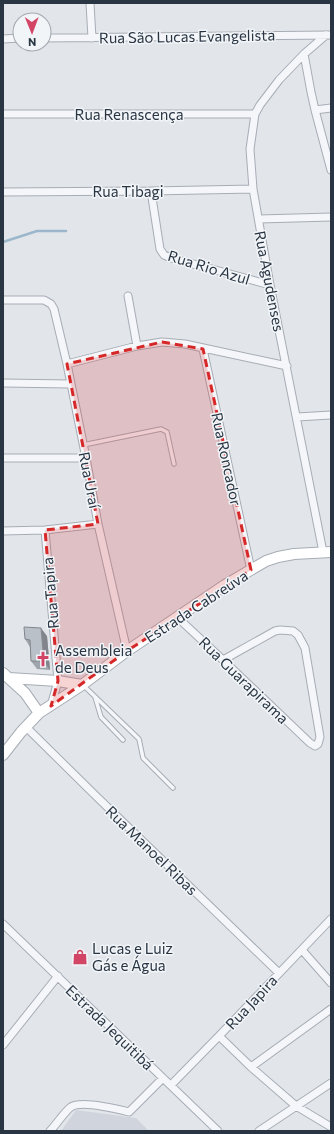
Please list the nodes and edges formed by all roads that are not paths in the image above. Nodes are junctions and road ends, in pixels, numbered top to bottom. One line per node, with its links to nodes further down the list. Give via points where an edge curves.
1 (90, 3): 4 (street)
2 (328, 35): 4 (street, Rua São Lucas Evangelista); 5 (street, Rua Agudenses)
3 (52, 38): 4 (street, Rua São Lucas Evangelista)
4 (92, 38)
5 (304, 54): 7 (street); 9 (street, Rua Agudenses, via 279,80)
6 (331, 108): 7 (street)
7 (314, 110): 10 (street)
8 (3, 114): 9 (street, Rua Renascença)
9 (255, 114): 11 (street, Rua Agudenses, via 250,148)
10 (331, 170)
11 (252, 189): 12 (street, Rua Tibagi); 15 (street, Rua Agudenses)
12 (151, 191): 13 (street, Rua Tibagi); 16 (street, Rua Rio Azul, via 160,249 164,256)
13 (3, 192)
14 (331, 217): 15 (street)
15 (259, 218): 16 (street, Rua Agudenses)
16 (270, 285): 22 (street, Rua Agudenses)
17 (128, 296): 19 (street)
18 (3, 300): 21 (street, Rua Uraí, via 44,300 51,304)
19 (137, 346): 20 (street, via 173,342); 21 (street)
20 (203, 349): 22 (street); 35 (street, Rua Roncador)
21 (67, 364): 24 (street, Rua Uraí)
22 (287, 366): 26 (street, Rua Agudenses)
23 (3, 383): 24 (street)
24 (70, 384): 27 (street, Rua Uraí)
25 (331, 415): 26 (street)
26 (297, 417): 34 (street, Rua Agudenses)
27 (83, 445): 29 (street, Rua Uraí); 30 (lane, via 161,429 167,432)
28 (3, 458): 29 (street)
29 (86, 458): 31 (street, Rua Uraí)
30 (174, 464)
31 (98, 524): 32 (street); 37 (street, Rua Uraí)
32 (45, 530): 33 (street); 40 (street, Rua Tapira)
33 (3, 531)
34 (327, 552): 35 (main road, Estrada Cabreúva, via 278,557)
35 (251, 570): 36 (main road, Estrada Cabreúva)
36 (177, 617): 37 (main road, Estrada Cabreúva); 38 (street, Rua Guarapirama)
37 (127, 651): 41 (main road, Estrada Cabreúva)
38 (224, 660): 38 (street, Rua Guarapirama, via 275,632 286,630 298,635 305,648 320,737 318,744 315,746 310,743)
39 (6, 675): 40 (main road); 44 (main road, via 25,693)
40 (58, 681): 41 (main road); 43 (street)
41 (82, 685): 42 (lane); 43 (main road, Estrada Cabreúva)
42 (95, 697): 46 (lane, via 101,717); 48 (lane, via 138,739 143,758)
43 (51, 706): 44 (main road, Estrada Cabreúva)
44 (39, 713): 45 (main road, Estrada Cabreúva)
45 (26, 727): 47 (main road, Estrada Cabreúva); 52 (street, Rua Manoel Ribas)
46 (123, 740)
47 (3, 755)
48 (174, 788)
49 (331, 918): 51 (street, Rua Japira)
50 (3, 924): 53 (street, Estrada Jequitibá)
51 (302, 950): 52 (street, Rua Japira); 54 (street)
52 (279, 973): 56 (street, Rua Japira)
53 (58, 976): 57 (street); 59 (street, Estrada Jequitibá)
54 (331, 983)
55 (331, 1009): 58 (street)
56 (219, 1036): 58 (street); 61 (street, Rua Japira)
57 (3, 1045)
58 (251, 1067): 62 (street)
59 (163, 1078): 61 (street, Estrada Jequitibá); 64 (street, via 129,1112 82,1104 71,1107)
60 (331, 1083): 62 (street)
61 (171, 1085): 65 (street, Estrada Jequitibá)
62 (296, 1106): 63 (street); 66 (street)
63 (331, 1127)
64 (50, 1131)
65 (218, 1131)
66 (259, 1131)

